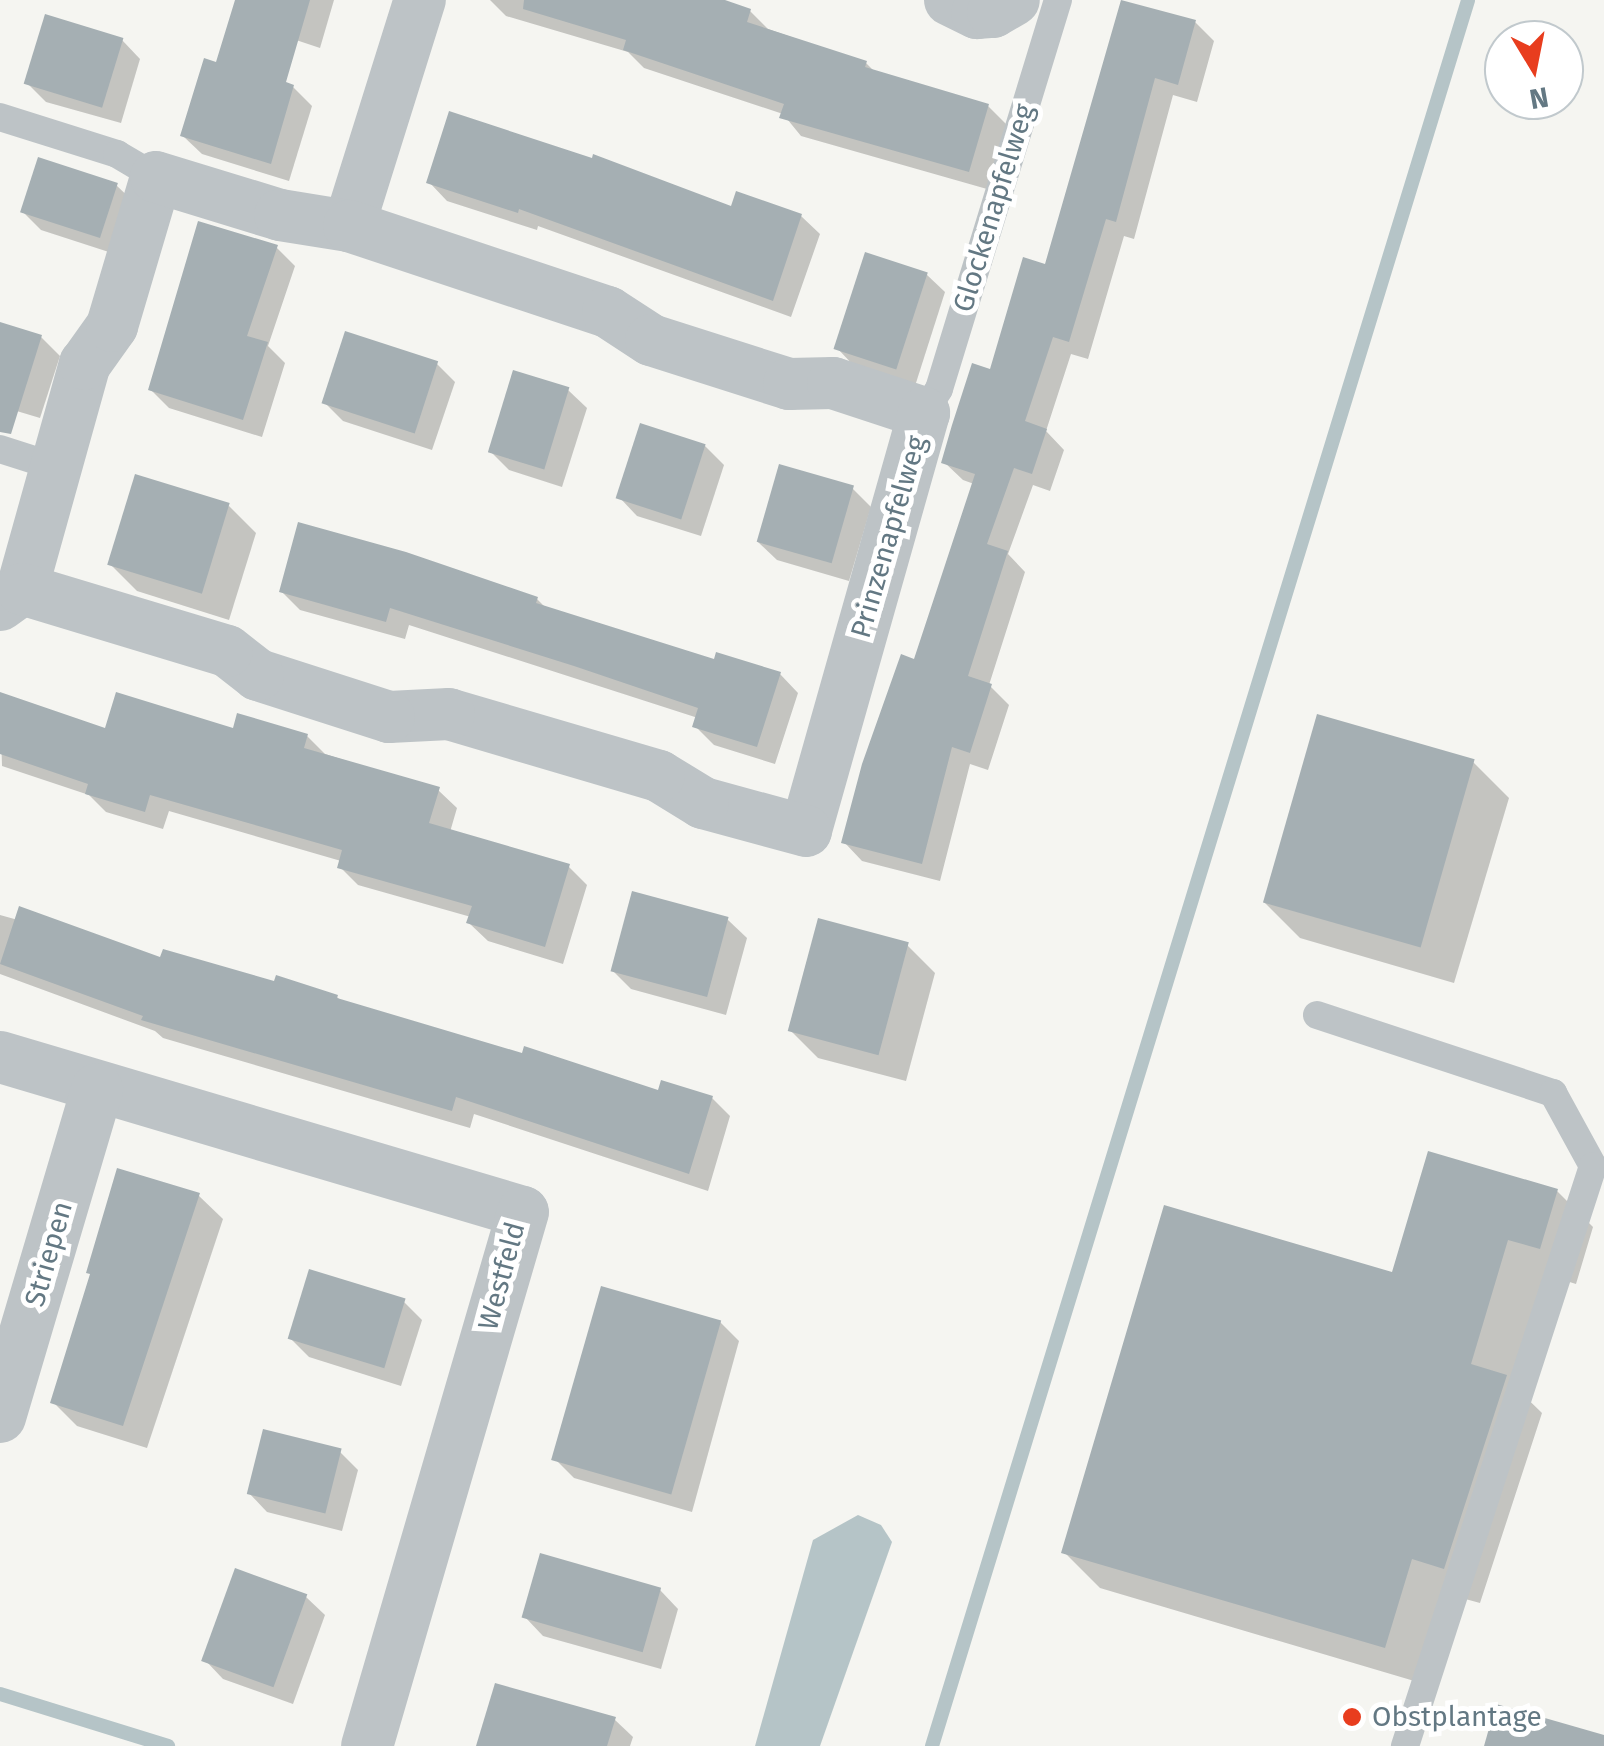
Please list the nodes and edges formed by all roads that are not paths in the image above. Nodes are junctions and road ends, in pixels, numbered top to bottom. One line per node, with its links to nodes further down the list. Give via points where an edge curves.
1 (420, 0): 7 (street)
2 (950, 0): 3 (street, via 976,13)
3 (1014, 0)
4 (1058, 0): 8 (lane, Glockenapfelweg, via 938,389)
5 (0, 117): 6 (lane, via 118,154)
6 (156, 177): 7 (street, Prinzenapfelweg, via 280,214); 10 (street, Prinzenapfelweg, via 112,326 84,364)
7 (349, 226): 8 (street, Prinzenapfelweg, via 608,312 651,340 789,384 833,384)
8 (924, 413): 11 (street, Prinzenapfelweg, via 806,831 703,803 659,776 449,714 389,717 258,675 228,651)
9 (0, 449): 10 (lane)
10 (56, 466): 11 (street, Prinzenapfelweg)
11 (11, 597)
12 (1318, 1015): 17 (lane, via 1553,1092 1593,1166)
13 (0, 1057): 14 (street, Westfeld)
14 (97, 1089): 15 (street, Striepen); 16 (street, Westfeld, via 522,1212)
15 (0, 1417)
16 (367, 1746)
17 (1405, 1746)

